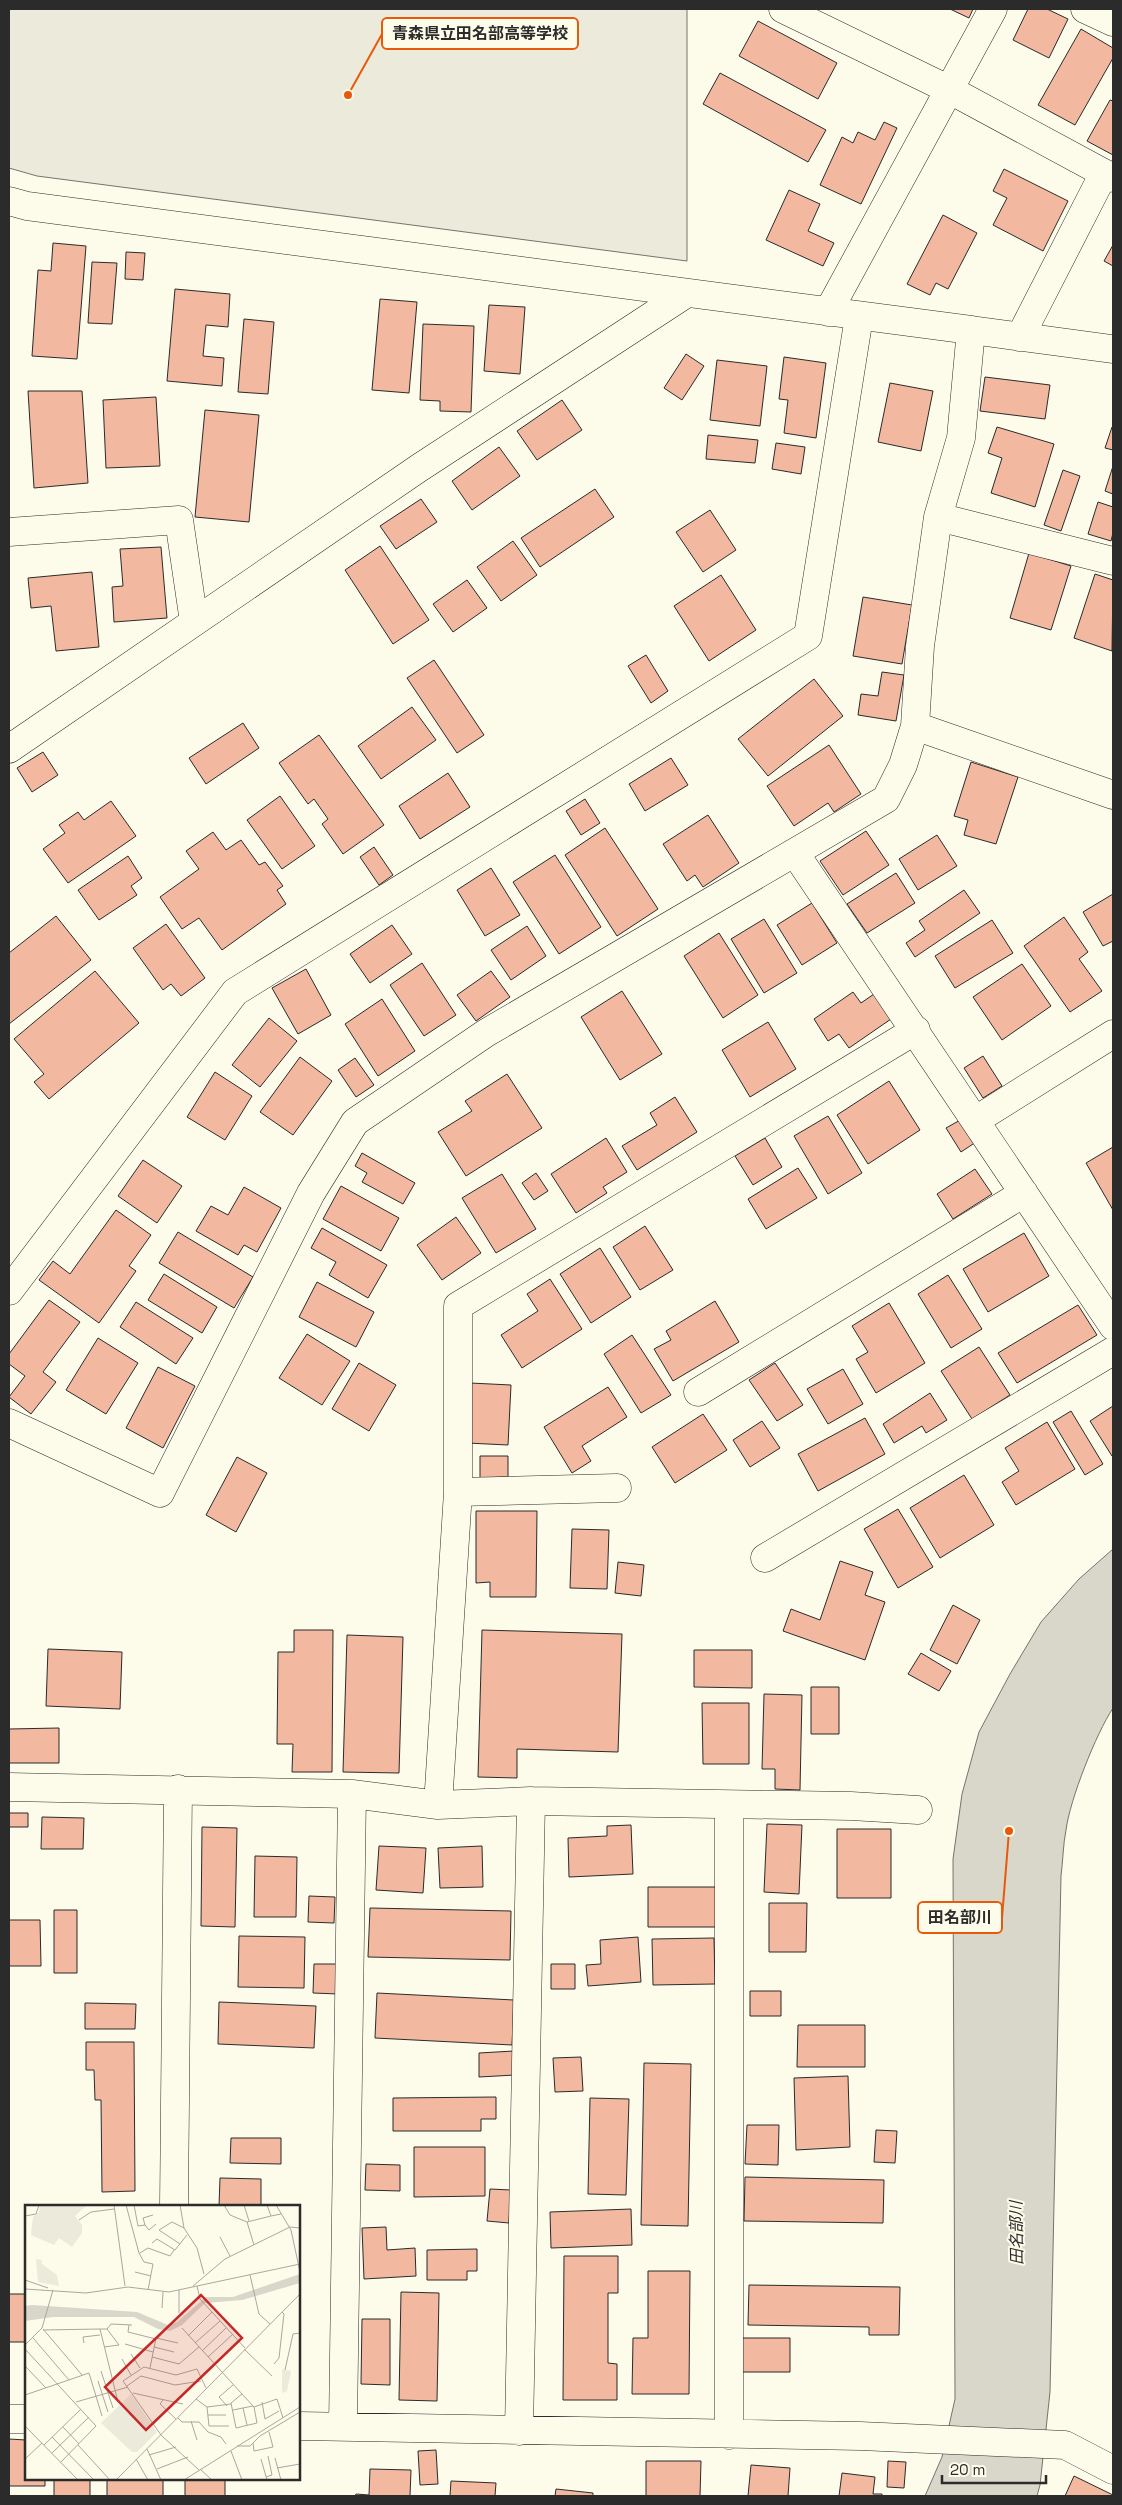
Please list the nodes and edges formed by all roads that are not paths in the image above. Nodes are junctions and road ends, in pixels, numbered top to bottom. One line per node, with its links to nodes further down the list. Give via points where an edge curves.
1 (783, 9): 5 (street)
2 (993, 9): 5 (street)
3 (1085, 9): 4 (street)
4 (1113, 22)
5 (950, 90): 6 (street); 9 (street)
6 (1109, 176): 12 (street)
7 (9, 201): 8 (street)
8 (687, 293): 9 (street); 17 (street, via 419,468)
9 (828, 312): 10 (street)
10 (859, 316): 11 (street); 26 (street, via 808,636 235,992)
11 (970, 330): 12 (street); 14 (street, via 961,438)
12 (1020, 336): 13 (street)
13 (1112, 348)
14 (938, 517): 16 (street); 18 (street, via 920,646)
15 (9, 532): 17 (street, via 179,520)
16 (1113, 561)
17 (194, 622): 19 (street)
18 (914, 726): 20 (street); 21 (street, via 903,765 886,799)
19 (9, 749)
20 (1113, 795)
21 (795, 853): 22 (street); 30 (street, via 486,1033 355,1122 311,1193 160,1493)
22 (916, 1030): 24 (street); 32 (street, via 458,1306)
23 (1113, 1034): 24 (street)
24 (976, 1120): 25 (street)
25 (1024, 1194): 27 (street); 29 (street)
26 (9, 1291)
27 (1113, 1324)
28 (1113, 1351): 33 (street)
29 (698, 1392)
30 (9, 1423)
31 (617, 1488): 32 (street)
32 (458, 1492): 38 (street)
33 (765, 1558)
34 (9, 1787): 35 (street)
35 (178, 1789): 36 (street); 41 (street)
36 (352, 1794): 38 (street); 45 (street)
37 (531, 1801): 38 (street); 39 (street); 46 (street)
38 (438, 1805)
39 (729, 1805): 40 (street); 47 (street)
40 (918, 1810)
41 (174, 2205)
42 (9, 2418): 43 (street)
43 (25, 2419)
44 (300, 2426): 45 (street)
45 (343, 2426): 46 (street)
46 (519, 2431): 47 (street)
47 (729, 2435): 48 (street, via 860,2436 1065,2445)
48 (1113, 2470)

